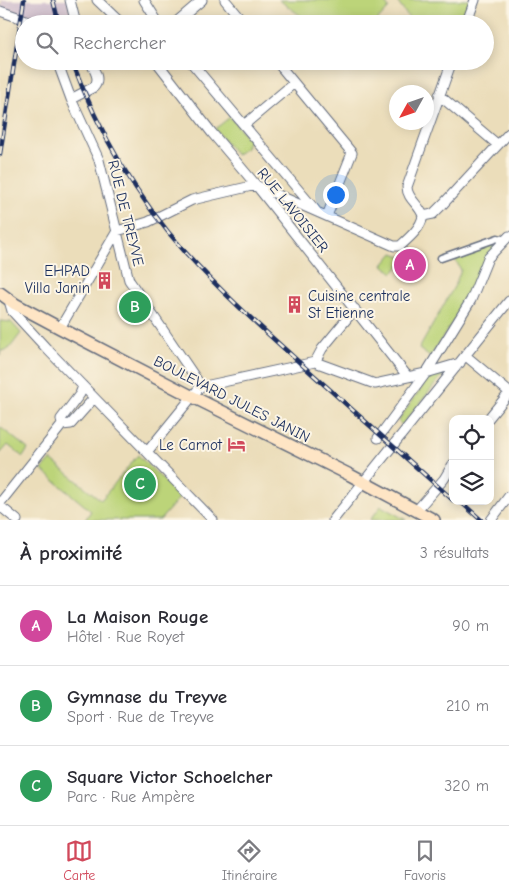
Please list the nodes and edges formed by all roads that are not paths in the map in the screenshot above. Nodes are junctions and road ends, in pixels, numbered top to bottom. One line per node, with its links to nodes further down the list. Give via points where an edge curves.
1 (70, 0): 8 (street)
2 (96, 0): 9 (street)
3 (144, 0): 10 (street)
4 (202, 0): 11 (street)
5 (225, 0): 12 (street)
6 (475, 0): 13 (street)
7 (0, 11): 14 (street)
8 (74, 15)
9 (112, 15)
10 (153, 15)
11 (184, 15)
12 (237, 15)
13 (469, 15)
14 (15, 16)
15 (61, 70): 23 (street, RUE DE TREYVE)
16 (94, 70): 23 (street, via 97,77 94,88)
17 (163, 70): 27 (street, RUE LAVOISIER)
18 (198, 70): 24 (street)
19 (283, 70): 21 (street)
20 (449, 70): 22 (street)
21 (294, 83): 24 (street); 29 (street, via 352,153)
22 (439, 95): 26 (street); 30 (street, via 407,187 408,195)
23 (72, 99): 31 (street, RUE DE TREYVE, via 99,160)
24 (244, 125): 28 (street)
25 (509, 133): 26 (street)
26 (498, 145): 30 (street, via 437,210)
27 (256, 185): 28 (street); 31 (street, via 192,200 148,222); 37 (street, RUE LAVOISIER)
28 (317, 212): 29 (street)
29 (327, 216): 30 (street, via 392,245 401,245 419,226)
30 (423, 216)
31 (117, 231): 38 (street); 44 (street, RUE DE TREYVE, via 129,280)
32 (507, 238): 33 (street, via 498,238); 41 (street, via 488,258 470,300)
33 (441, 258)
34 (0, 294): 36 (main road, BOULEVARD JULES JANIN)
35 (509, 301): 39 (street)
36 (8, 302): 38 (main road, BOULEVARD JULES JANIN); 43 (street, via 19,320)
37 (355, 309): 40 (street); 42 (street, RUE LAVOISIER)
38 (60, 328): 46 (main road, BOULEVARD JULES JANIN)
39 (463, 360): 41 (street); 45 (street); 51 (street)
40 (315, 362): 42 (street, via 375,384); 44 (street)
41 (426, 373): 42 (street); 49 (street)
42 (408, 377)
43 (83, 386): 47 (street); 50 (street, via 61,418)
44 (200, 387): 46 (street)
45 (509, 392): 48 (street)
46 (191, 396): 53 (street); 55 (main road, BOULEVARD JULES JANIN)
47 (94, 398): 50 (street, via 71,424); 53 (street)
48 (491, 415)
49 (390, 423): 51 (street); 52 (street)
50 (62, 425): 57 (street)
51 (403, 434): 55 (street)
52 (378, 438)
53 (147, 452): 60 (street)
54 (449, 471): 58 (street)
55 (364, 482): 58 (main road, BOULEVARD JULES JANIN); 61 (street)
56 (509, 496): 63 (street)
57 (0, 505): 59 (street)
58 (416, 511): 62 (main road, BOULEVARD JULES JANIN)
59 (17, 520)
60 (213, 520)
61 (333, 520)
62 (434, 520)
63 (490, 520)

